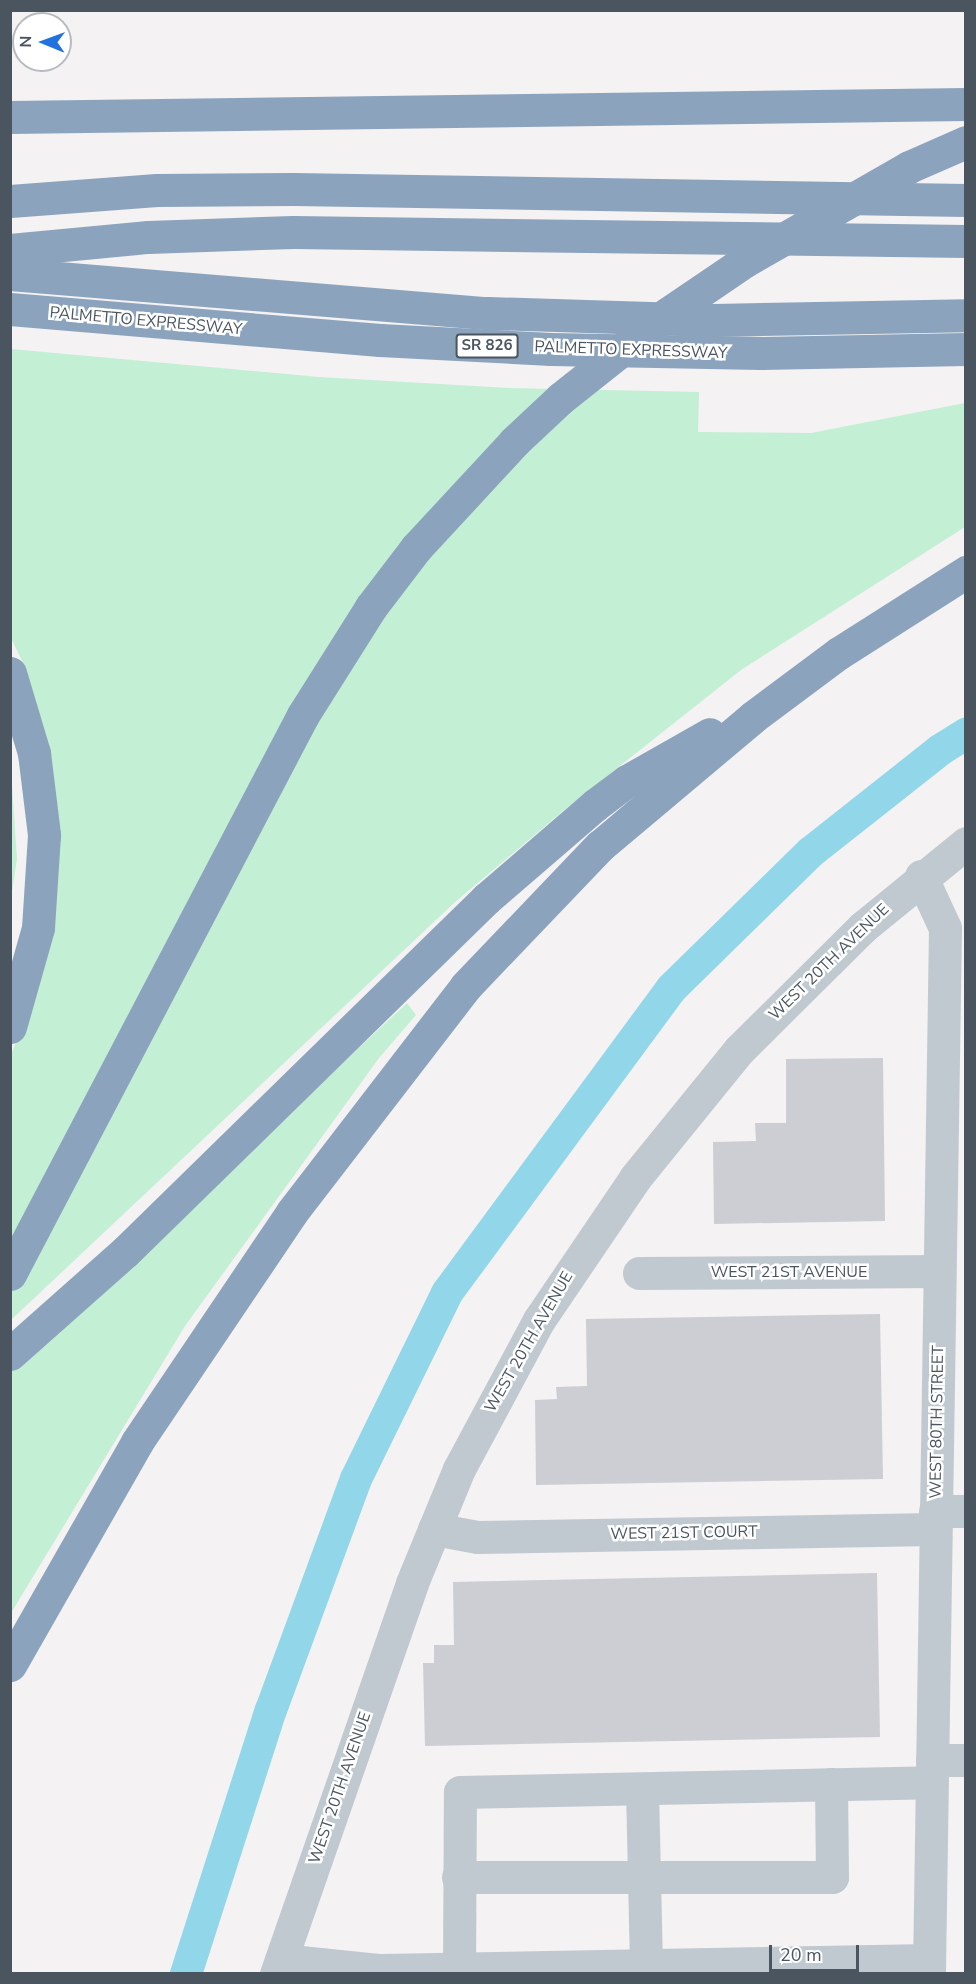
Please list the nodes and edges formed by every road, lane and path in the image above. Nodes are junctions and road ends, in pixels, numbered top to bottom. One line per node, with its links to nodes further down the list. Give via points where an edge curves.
1 (966, 104): 2 (highway)
2 (10, 117)
3 (966, 142): 20 (highway, via 909,167 745,261 667,314 561,398 416,548 371,607 303,715)
4 (966, 200): 5 (highway, via 201,189)
5 (10, 201)
6 (966, 241): 7 (highway, via 203,234)
7 (10, 250)
8 (10, 274): 10 (highway, via 488,313 713,320)
9 (10, 309): 11 (highway, PALMETTO EXPRESSWAY / SR 826, via 380,340 540,348 737,353)
10 (966, 315)
11 (966, 349)
12 (966, 572): 14 (highway)
13 (10, 673): 17 (highway, via 34,753 44,835 38,928)
14 (789, 689): 21 (highway, via 627,781 595,805 486,899 125,1252); 24 (highway, via 600,846 466,986 292,1212 157,1413)
15 (966, 843): 16 (street, WEST 20TH AVENUE)
16 (921, 876): 18 (street, WEST 80TH STREET, via 945,928); 23 (street, WEST 20TH AVENUE, via 762,1026 635,1178 531,1333 485,1417)
17 (10, 1027)
18 (939, 1271): 19 (street, WEST 21ST AVENUE); 22 (street, WEST 80TH STREET)
19 (639, 1273)
20 (10, 1274)
21 (10, 1354)
22 (945, 1517): 23 (street, WEST 21ST COURT, via 477,1537); 26 (street, WEST 80TH STREET)
23 (434, 1529): 31 (street, WEST 20TH AVENUE, via 386,1652)
24 (10, 1665)
25 (966, 1760): 26 (street)
26 (932, 1771): 27 (street); 33 (street, WEST 80TH STREET)
27 (831, 1784): 28 (street); 30 (street, via 832,1877)
28 (642, 1789): 29 (street, via 460,1792); 30 (street)
29 (458, 1877): 30 (street); 34 (street)
30 (643, 1878): 32 (street)
31 (279, 1967): 35 (street)
32 (646, 1967): 33 (street); 34 (street)
33 (929, 1967)
34 (480, 1971): 35 (street)
35 (380, 1972)

